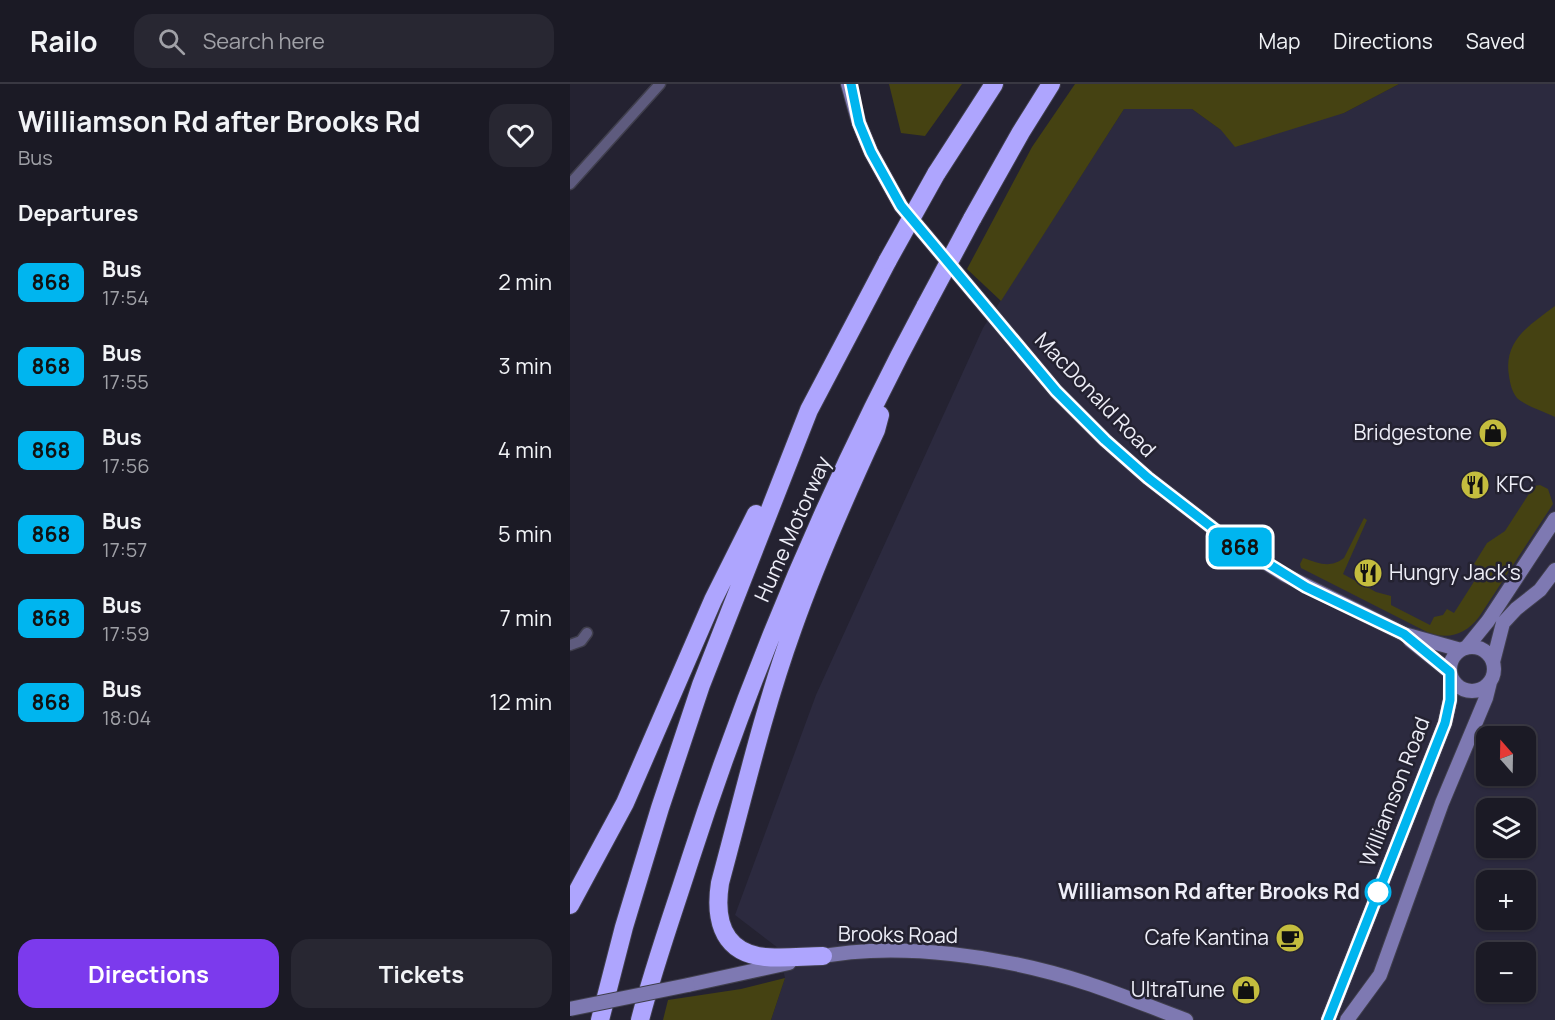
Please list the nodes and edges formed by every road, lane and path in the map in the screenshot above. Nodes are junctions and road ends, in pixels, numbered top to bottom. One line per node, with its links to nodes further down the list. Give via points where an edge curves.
1 (660, 84): 5 (street)
2 (994, 84): 7 (highway, Hume Motorway, bridge, via 936,174)
3 (1051, 84): 6 (highway, Hume Motorway, bridge)
4 (850, 86): 11 (main road, MacDonald Road, via 871,152 901,206 1056,391 1105,440 1223,536 1306,587)
5 (570, 184)
6 (897, 359): 18 (highway, via 876,430 792,629 719,892 721,926 742,950 764,957); 21 (highway, Hume Motorway, via 790,589 724,758)
7 (808, 410): 17 (highway, via 713,600 625,803); 20 (highway, Hume Motorway, via 701,685 627,916)
8 (1555, 519): 13 (main road, via 1488,621)
9 (1555, 570): 14 (main road, via 1540,590 1503,623)
10 (587, 633): 12 (street, via 581,641)
11 (1404, 634): 13 (main road, MacDonald Road); 15 (main road, MacDonald Road)
12 (570, 645)
13 (1463, 649): 14 (main road, via 1482,650); 15 (main road, via 1452,659)
14 (1493, 662): 16 (main road)
15 (1450, 674): 16 (main road, via 1457,686 1469,691 1483,689); 23 (main road, Williamson Road, via 1445,723)
16 (1490, 682): 24 (main road, via 1380,975)
17 (570, 905)
18 (823, 956): 19 (main road, Brooks Road, bridge); 22 (main road, Brooks Road, via 904,952 1001,962 1087,983)
19 (570, 1009)
20 (600, 1020)
21 (640, 1020)
22 (1186, 1020)
23 (1328, 1020)
24 (1347, 1020)

